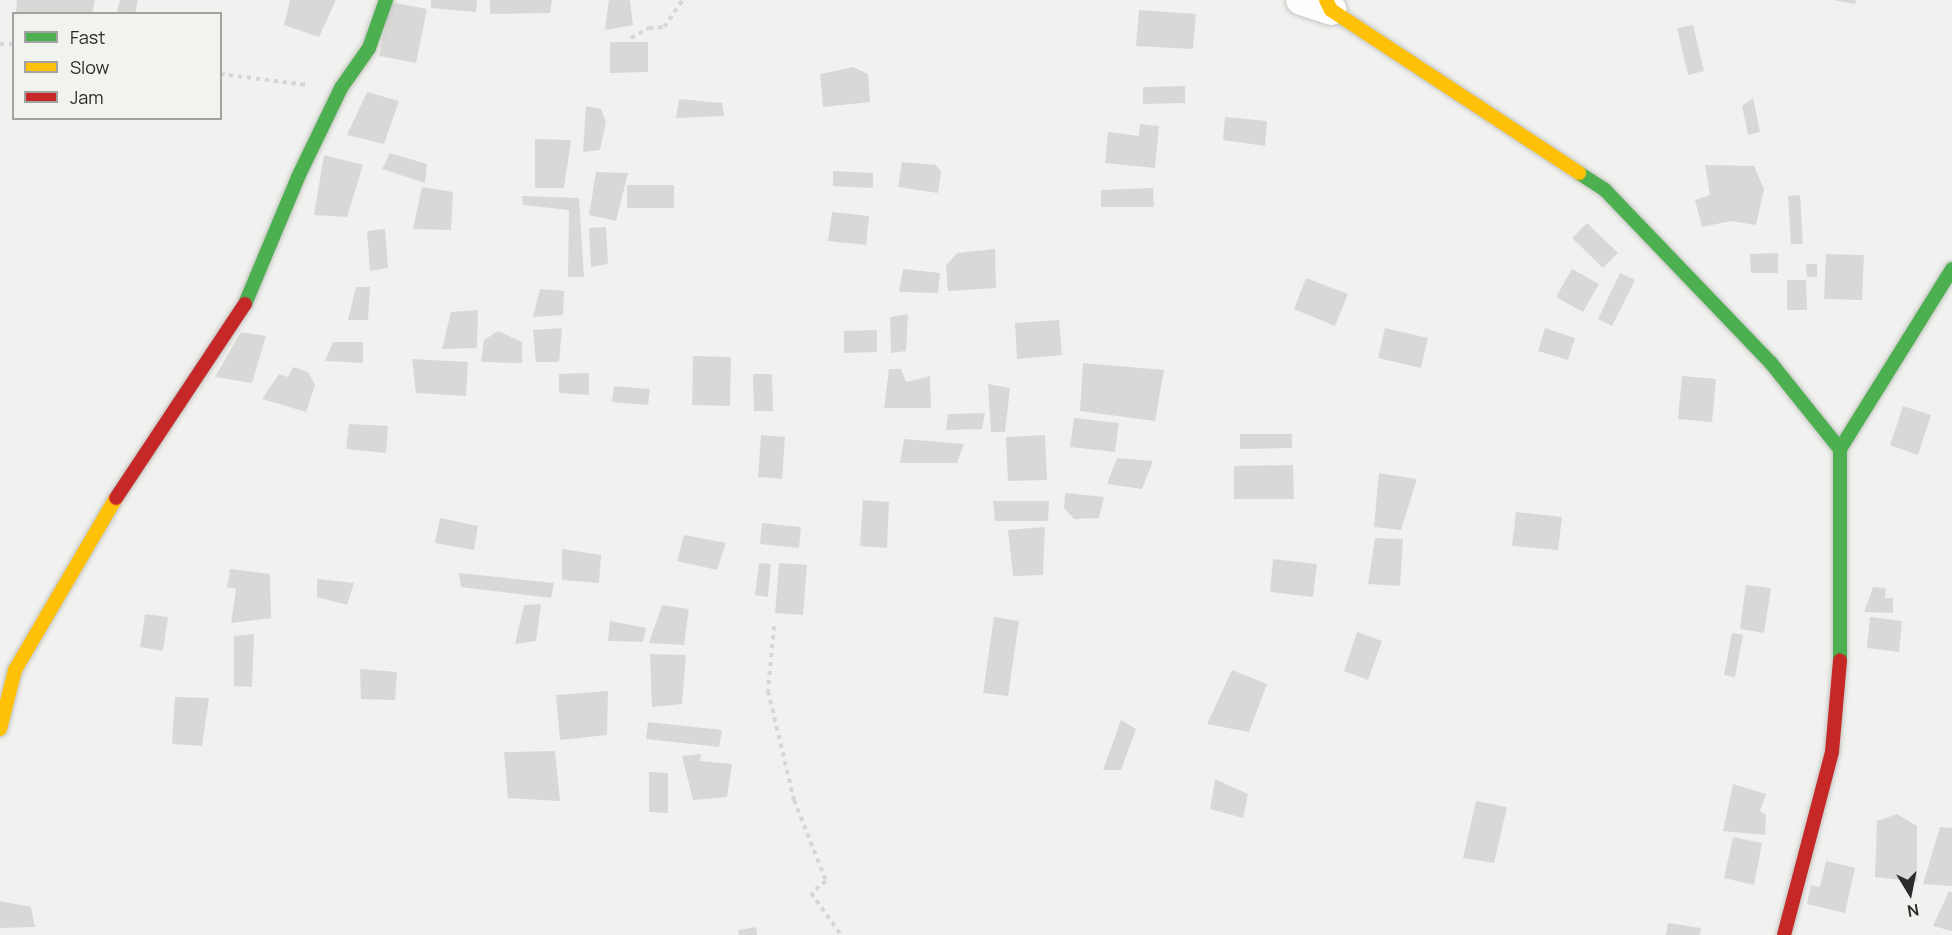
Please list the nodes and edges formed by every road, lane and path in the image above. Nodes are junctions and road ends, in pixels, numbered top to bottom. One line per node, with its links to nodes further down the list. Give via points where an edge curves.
1 (386, 0): 7 (street, via 369,48)
2 (683, 0): 5 (path, via 664,27 649,28)
3 (1300, 0): 4 (street)
4 (1329, 5): 9 (street, via 1605,190 1771,363)
5 (631, 38)
6 (222, 74): 7 (path)
7 (341, 88): 11 (street, via 237,322 106,512 55,597 15,670)
8 (1952, 268): 9 (street)
9 (1840, 449): 13 (street, via 1843,629 1832,752)
10 (774, 626): 12 (path, via 768,691 794,800 826,881 811,892)
11 (0, 729)
12 (842, 935)
13 (1784, 935)

